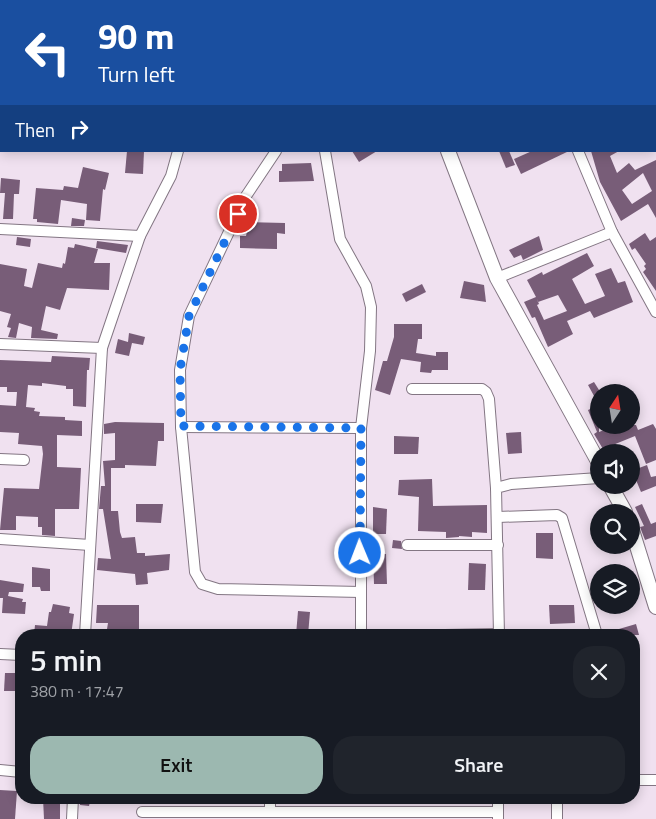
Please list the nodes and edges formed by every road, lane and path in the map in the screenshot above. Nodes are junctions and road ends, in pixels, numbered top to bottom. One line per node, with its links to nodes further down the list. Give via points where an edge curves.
1 (178, 152): 8 (street, via 171,176)
2 (275, 152): 14 (street, via 246,196 189,316 180,370)
3 (325, 152): 15 (street, via 340,239 366,286 371,307 370,351)
4 (448, 152): 9 (street)
5 (578, 152): 7 (street)
6 (0, 229): 8 (street)
7 (612, 232): 9 (street); 10 (street)
8 (140, 236): 12 (street)
9 (497, 278): 16 (street)
10 (656, 312)
11 (0, 344): 12 (street)
12 (102, 348): 23 (street)
13 (412, 389): 20 (street, via 482,389 486,392)
14 (181, 426): 15 (street); 27 (street, via 195,572 202,584 218,589)
15 (361, 428): 27 (street)
16 (590, 447)
17 (0, 458): 18 (street)
18 (24, 460)
19 (590, 479): 20 (street)
20 (496, 488): 21 (street)
21 (498, 517): 25 (street); 32 (street, via 557,515 562,518)
22 (0, 538): 23 (street)
23 (90, 545): 29 (street)
24 (407, 545): 25 (street)
25 (498, 545): 31 (street)
26 (639, 554): 28 (street)
27 (361, 592): 30 (street)
28 (656, 607)
29 (85, 629)
30 (361, 629)
31 (499, 629)
32 (595, 629)
33 (0, 654): 34 (street)
34 (15, 655)
35 (0, 770): 36 (street)
36 (15, 771)
37 (640, 780): 38 (street)
38 (656, 780)
39 (73, 804): 46 (street)
40 (270, 804): 43 (street)
41 (557, 804): 47 (street)
42 (142, 812): 44 (street)
43 (270, 812): 44 (street); 45 (street)
44 (185, 815)
45 (498, 816)
46 (72, 819)
47 (557, 819)

